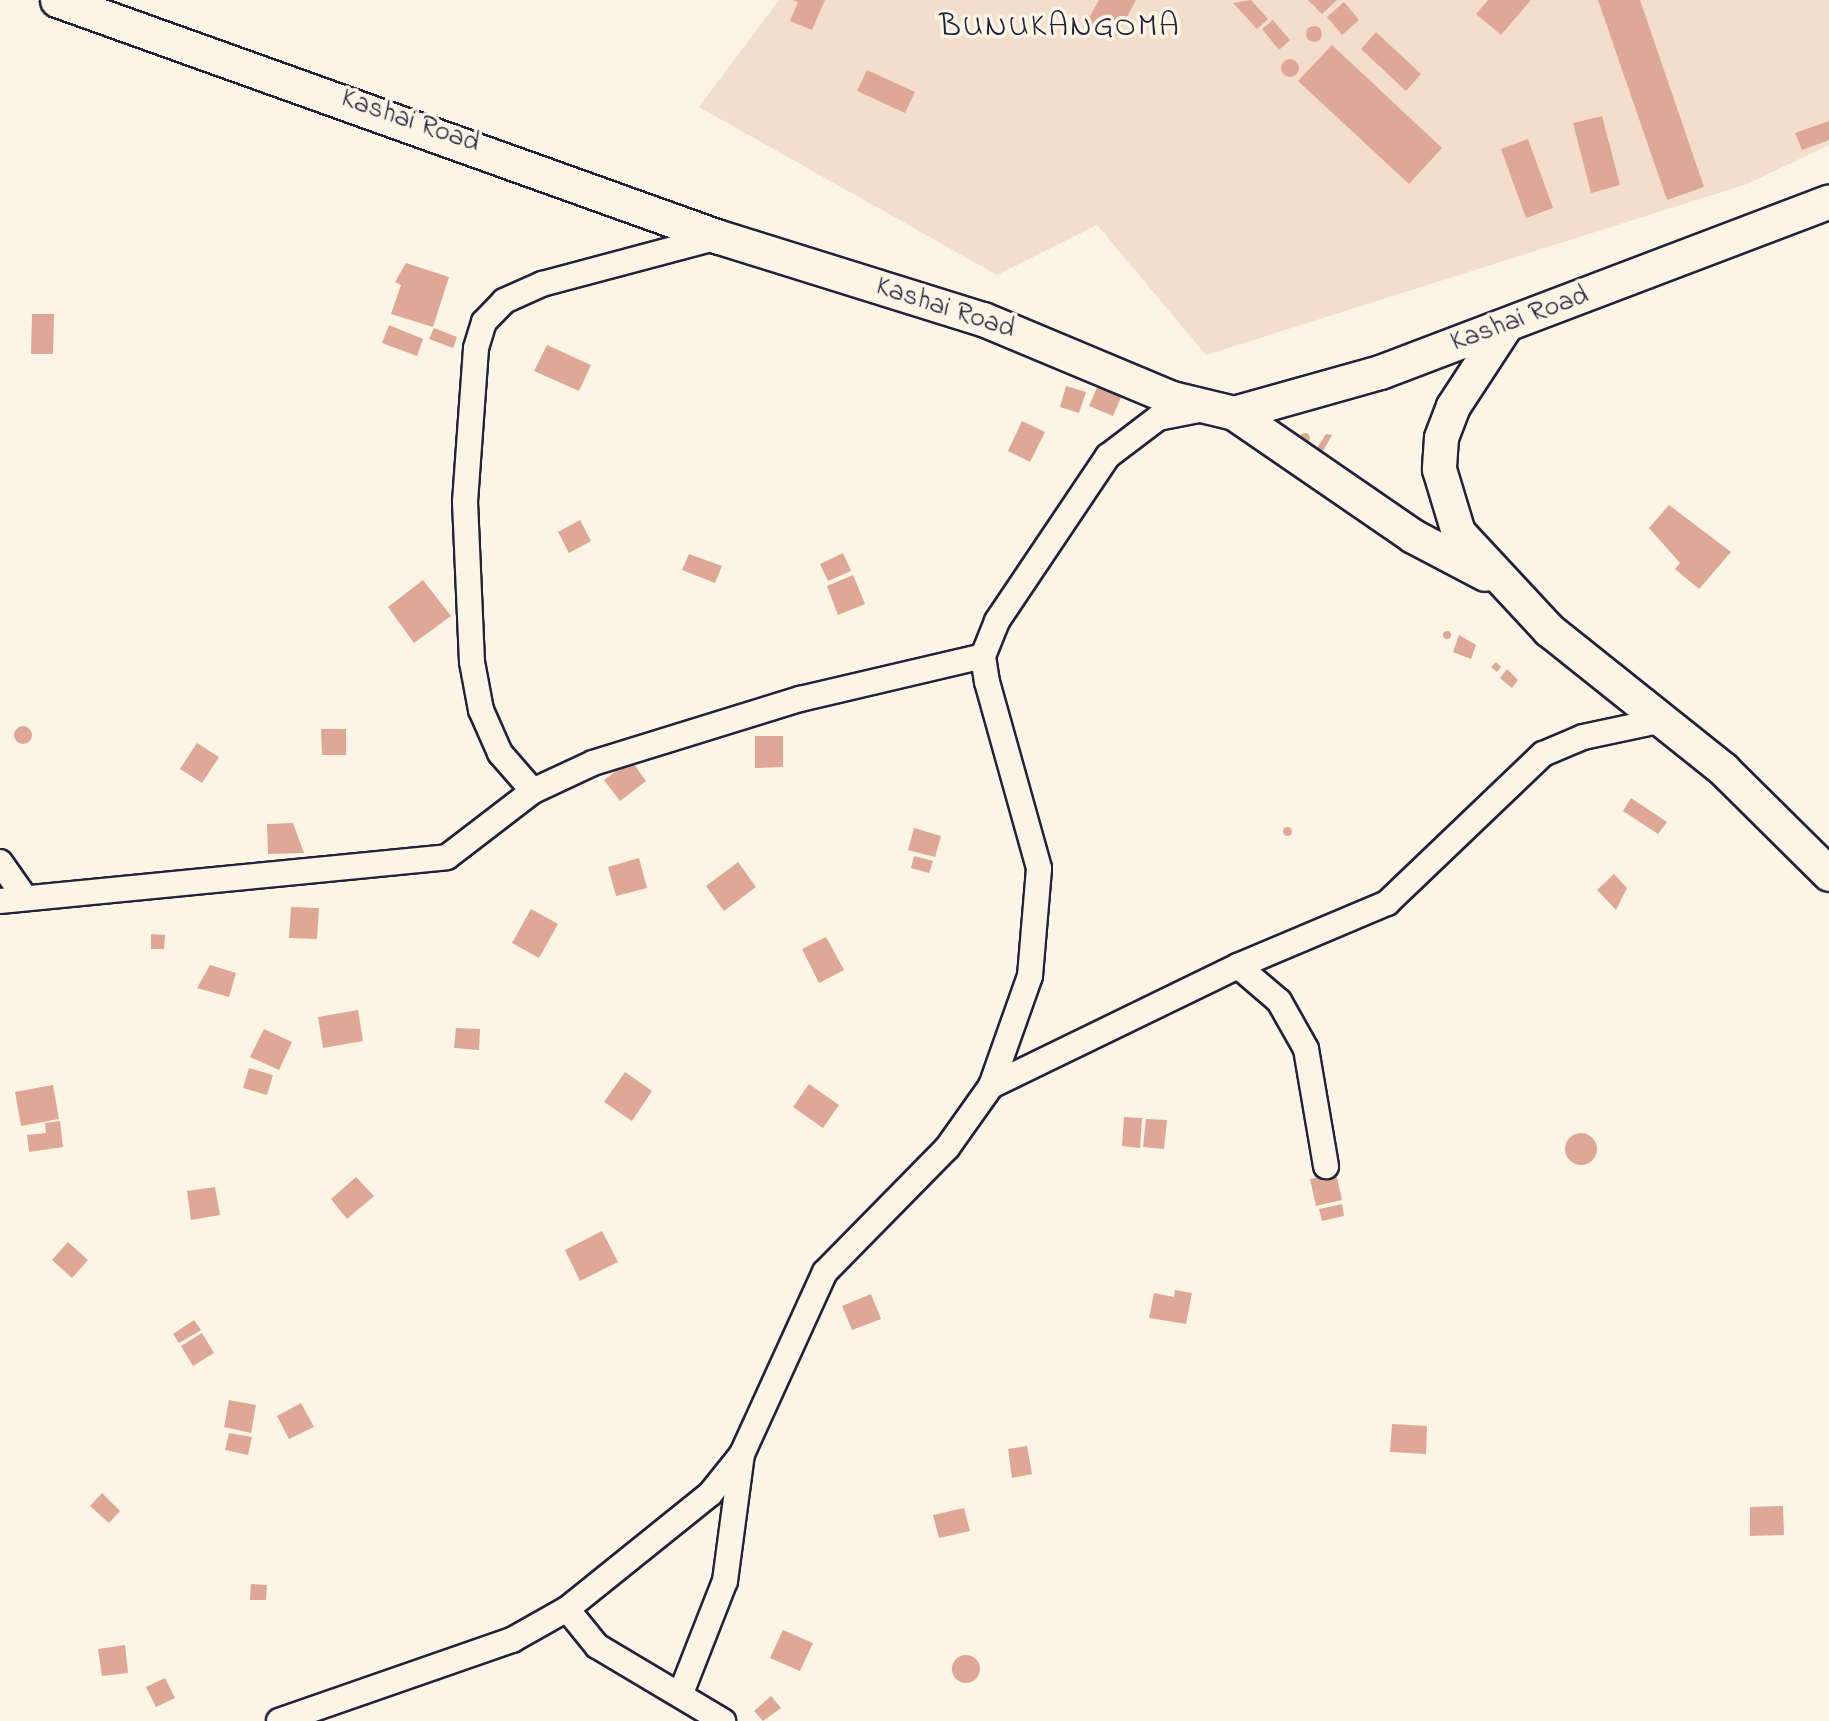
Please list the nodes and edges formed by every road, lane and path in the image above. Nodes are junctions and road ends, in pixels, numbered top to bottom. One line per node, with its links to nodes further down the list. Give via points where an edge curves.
1 (57, 0): 3 (street, Kashai Road)
2 (1829, 201): 4 (street, Kashai Road)
3 (719, 237): 5 (street, Kashai Road, via 983,319); 9 (street, via 542,284 504,301 484,322 475,348 467,447 472,662 481,710 500,753)
4 (1506, 325): 5 (street, Kashai Road, via 1380,372); 6 (street, via 1453,406 1439,470 1458,532)
5 (1220, 411): 6 (street, via 1413,536); 7 (street, via 1158,418 1108,456 1009,600)
6 (1500, 582): 8 (street)
7 (983, 656): 9 (street, via 800,699 593,763); 14 (street, via 1039,868 1030,976)
8 (1663, 720): 11 (street, via 1723,769); 13 (street, via 1583,737 1543,754 1387,903)
9 (533, 792): 12 (street, via 465,849 422,862)
10 (0, 862): 12 (street)
11 (1829, 874)
12 (12, 899)
13 (1238, 966): 14 (street); 15 (street, via 1279,1001 1307,1049)
14 (991, 1087): 16 (street, via 947,1148 825,1272)
15 (1326, 1166)
16 (742, 1454): 17 (street, via 710,1494); 18 (street, via 725,1581)
17 (567, 1609): 18 (street, via 590,1641); 19 (street, via 512,1640)
18 (681, 1693): 20 (street)
19 (279, 1721)
20 (723, 1721)

